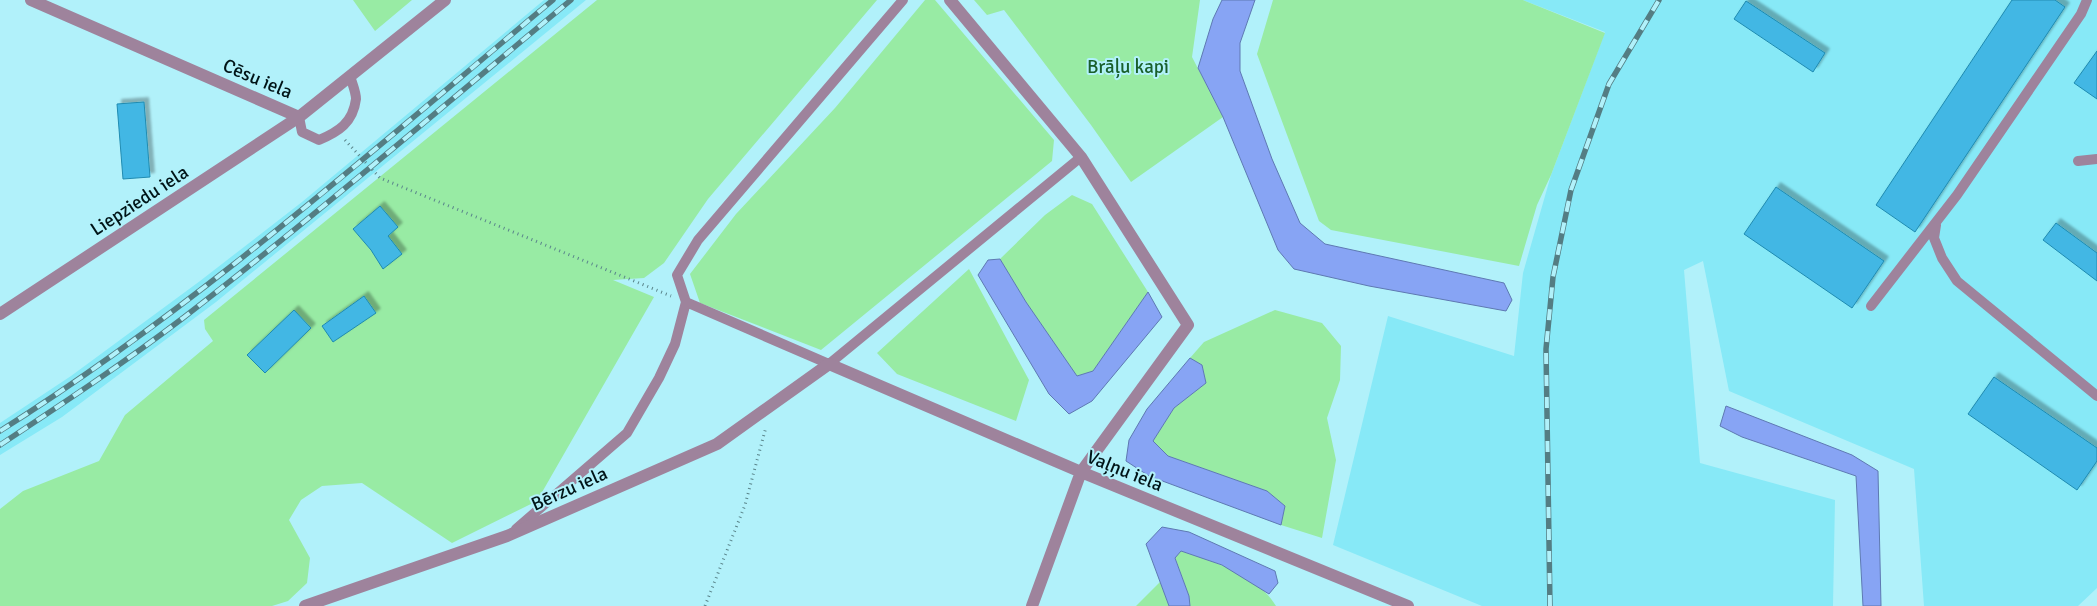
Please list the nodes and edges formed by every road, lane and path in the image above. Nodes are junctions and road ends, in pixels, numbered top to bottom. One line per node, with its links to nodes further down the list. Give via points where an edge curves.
1 (31, 0): 7 (street, Cēsu iela)
2 (445, 0): 6 (street, Cēsu iela)
3 (903, 0): 13 (lane, via 698,240 677,275)
4 (950, 0): 9 (street)
5 (2087, 0): 12 (lane, via 2081,14 2013,115)
6 (350, 76): 7 (street, Cēsu iela); 8 (lane, via 356,98 350,118)
7 (299, 117): 8 (lane, via 302,132 319,140); 15 (street, Liepziedu iela)
8 (338, 132): 13 (path, via 380,178)
9 (1081, 157): 16 (lane); 19 (street, via 1188,325)
10 (2097, 159): 11 (lane)
11 (2078, 161)
12 (1937, 221): 14 (lane); 17 (lane, via 1934,238 1957,281)
13 (686, 302): 16 (lane); 20 (lane, via 671,352 627,433)
14 (1871, 306)
15 (0, 314)
16 (829, 364): 18 (street, Bērzu iela); 19 (street, Vaļņu iela)
17 (2097, 396)
18 (771, 407): 20 (street, Bērzu iela, via 717,444); 22 (path, via 745,505)
19 (1081, 472): 23 (street); 24 (street, Vaļņu iela)
20 (507, 536): 21 (street, Bērzu iela)
21 (305, 606)
22 (705, 606)
23 (1032, 606)
24 (1408, 606)

